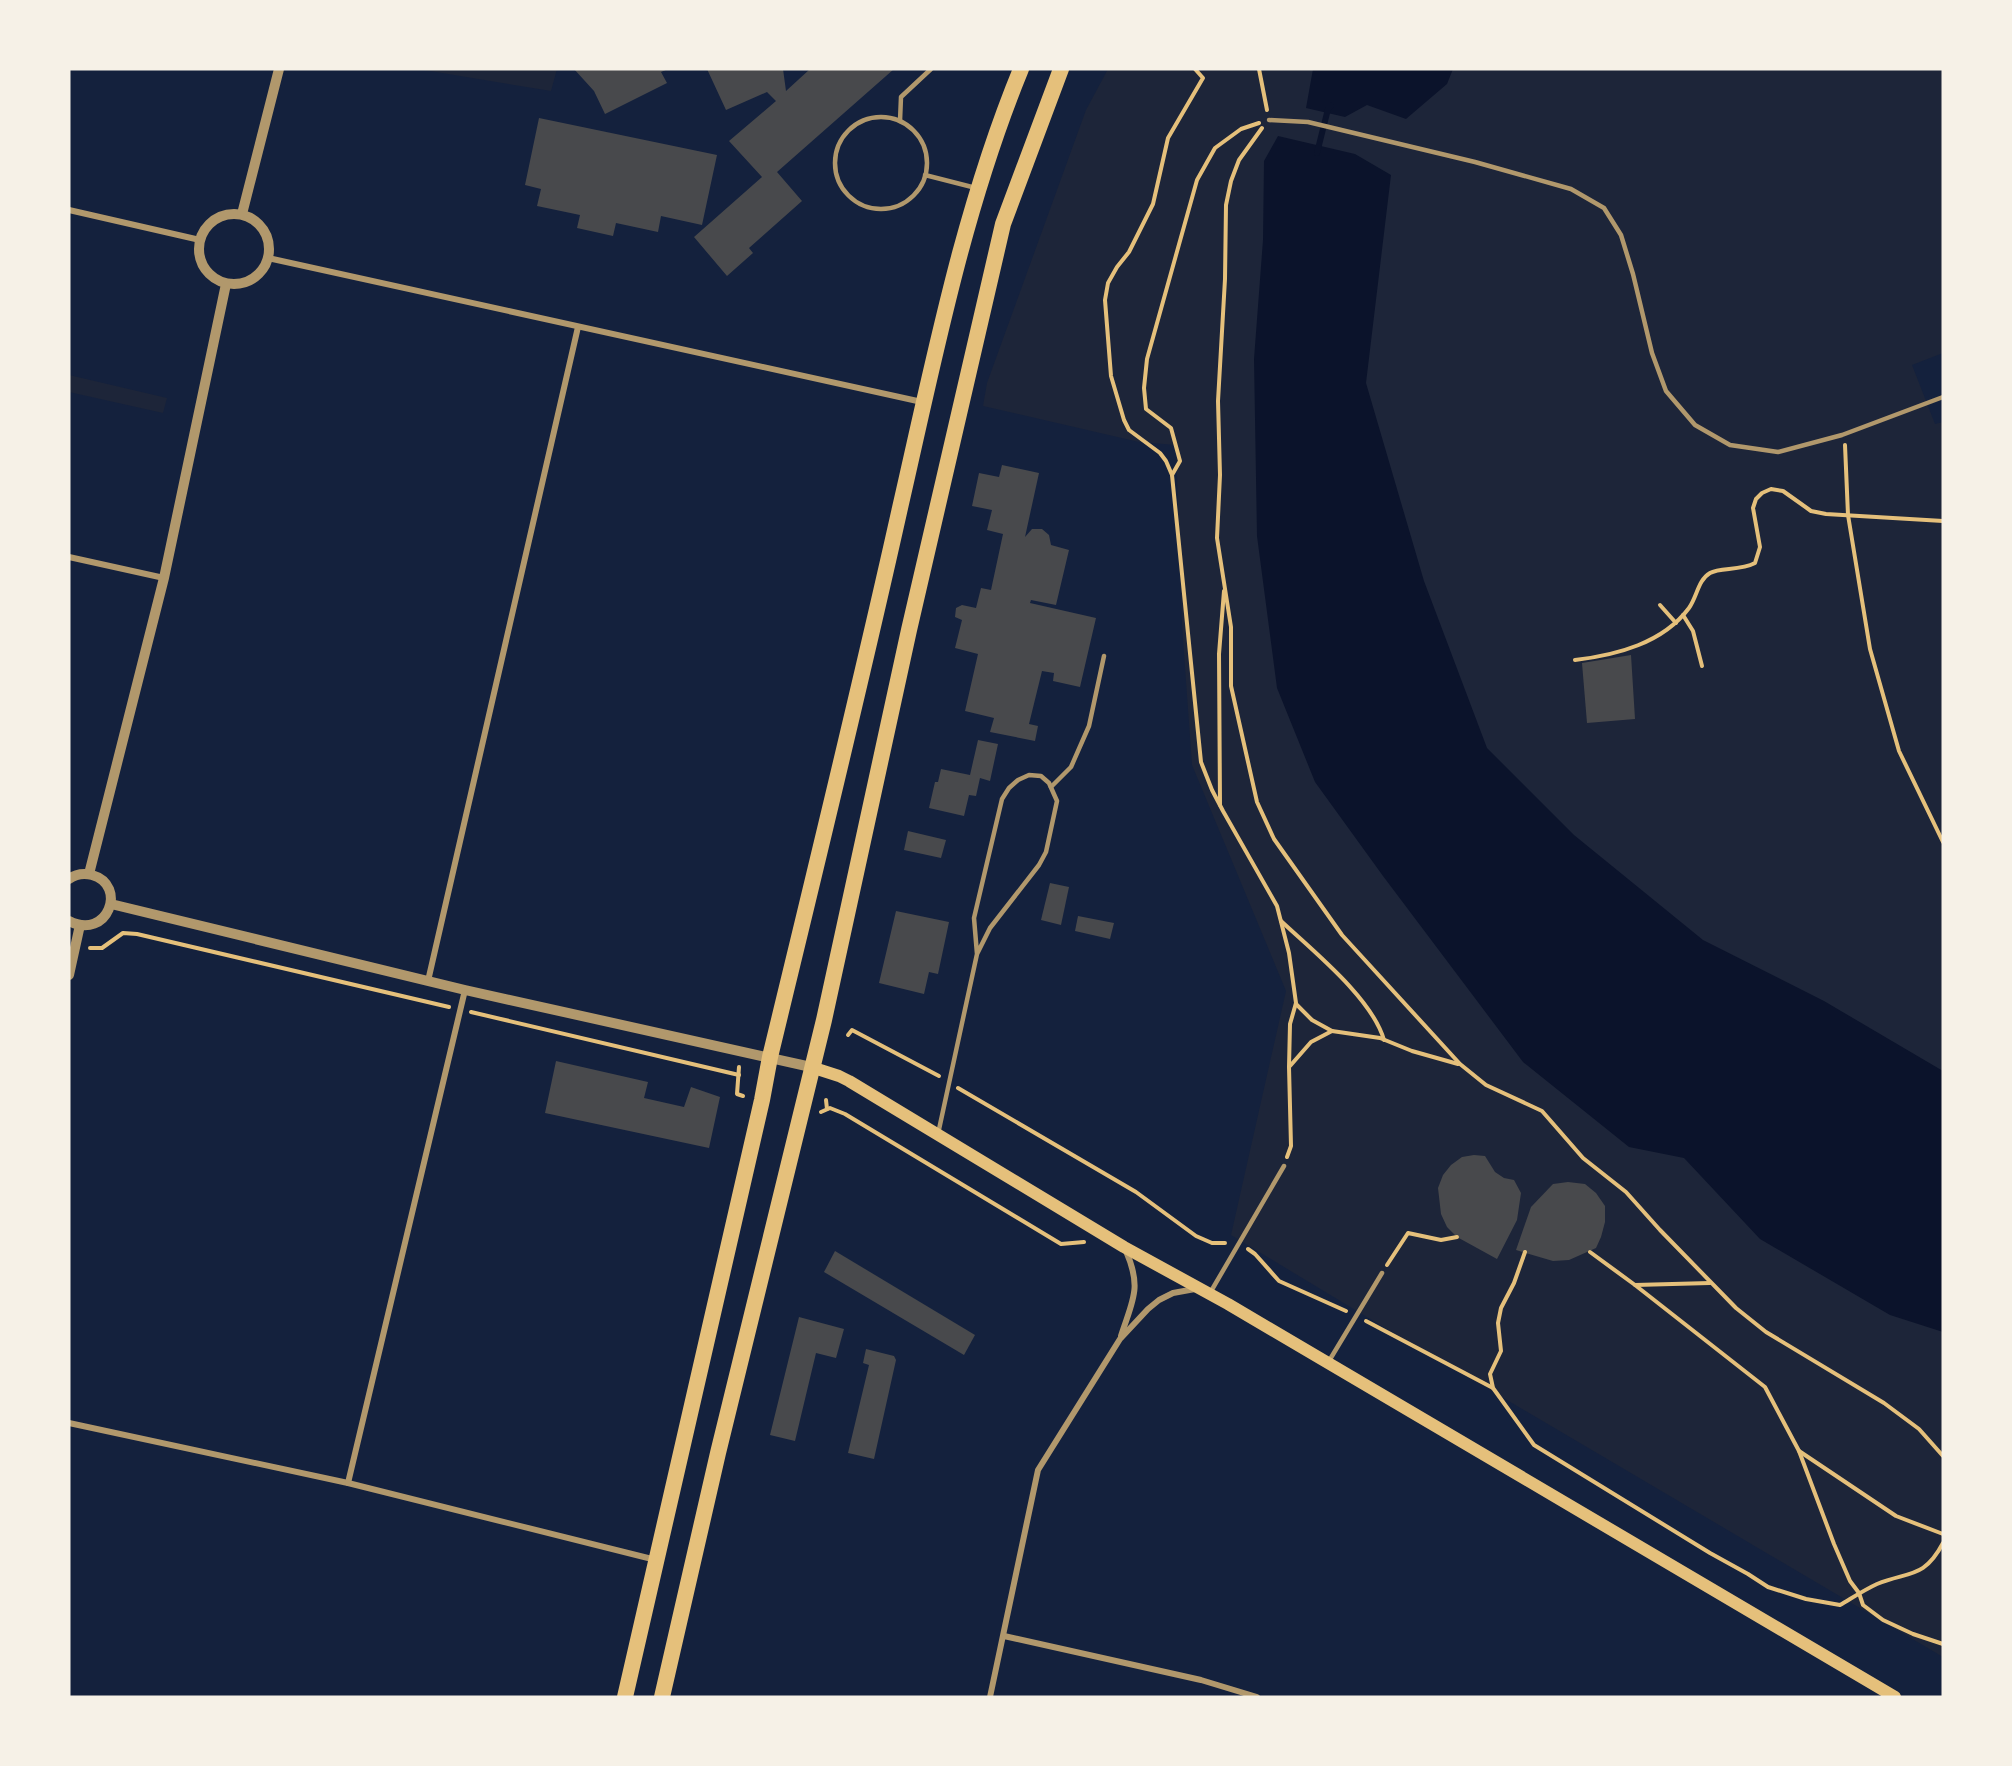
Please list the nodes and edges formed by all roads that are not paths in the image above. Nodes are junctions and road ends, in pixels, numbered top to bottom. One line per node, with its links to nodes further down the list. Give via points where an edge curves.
1 (279, 69): 10 (street)
2 (932, 69): 6 (lane, via 901,97)
3 (1021, 69): 8 (highway)
4 (1061, 69): 31 (highway, via 1003,224)
5 (1269, 120): 15 (lane, via 1338,128 1475,162 1570,189 1604,208 1621,235 1666,391 1695,425 1730,445 1778,452 1842,435)
6 (900, 121): 7 (lane, via 917,134 924,148); 7 (lane, via 868,119 846,132 834,162 837,178 857,203 888,209 916,193)
7 (925, 175): 8 (lane)
8 (979, 189): 16 (highway)
9 (69, 210): 11 (street)
10 (242, 214): 11 (street, via 222,215 212,221); 12 (street, via 264,229 269,240)
11 (200, 240): 13 (street, via 201,262 216,280)
12 (268, 258): 13 (street, via 260,274 250,281); 14 (street)
13 (226, 284): 18 (street)
14 (578, 327): 16 (street); 28 (street)
15 (1943, 397)
16 (923, 402): 30 (highway)
17 (69, 557): 18 (street)
18 (164, 578): 21 (street)
19 (1104, 656): 20 (lane, via 1089,726 1071,766)
20 (1052, 787): 26 (lane, via 1057,801 1046,852 990,928); 26 (lane, via 1041,776 1029,776 1018,780 1002,799 974,918)
21 (89, 874): 22 (street); 23 (street, via 109,888)
22 (69, 879)
23 (111, 904): 25 (street, via 102,920 94,925); 28 (street)
24 (69, 921): 25 (street)
25 (80, 925): 27 (street)
26 (977, 954): 32 (lane)
27 (69, 975)
28 (428, 981): 29 (street)
29 (465, 990): 30 (street); 40 (street)
30 (770, 1057): 31 (street); 41 (highway)
31 (811, 1067): 32 (main road, via 839,1076); 44 (highway)
32 (938, 1135): 34 (main road)
33 (1284, 1166): 36 (lane, via 1240,1243)
34 (1124, 1247): 36 (main road); 37 (street, via 1134,1272 1136,1293)
35 (1382, 1273): 38 (lane)
36 (1205, 1291): 37 (street, via 1173,1293 1159,1300); 38 (main road)
37 (1120, 1339): 42 (street, via 1038,1470)
38 (1327, 1364): 47 (main road)
39 (69, 1423): 40 (street)
40 (348, 1483): 41 (street)
41 (656, 1561): 43 (highway)
42 (1004, 1636): 45 (street); 46 (street, via 1201,1680)
43 (625, 1697)
44 (662, 1697)
45 (990, 1697)
46 (1257, 1697)
47 (1894, 1697)

